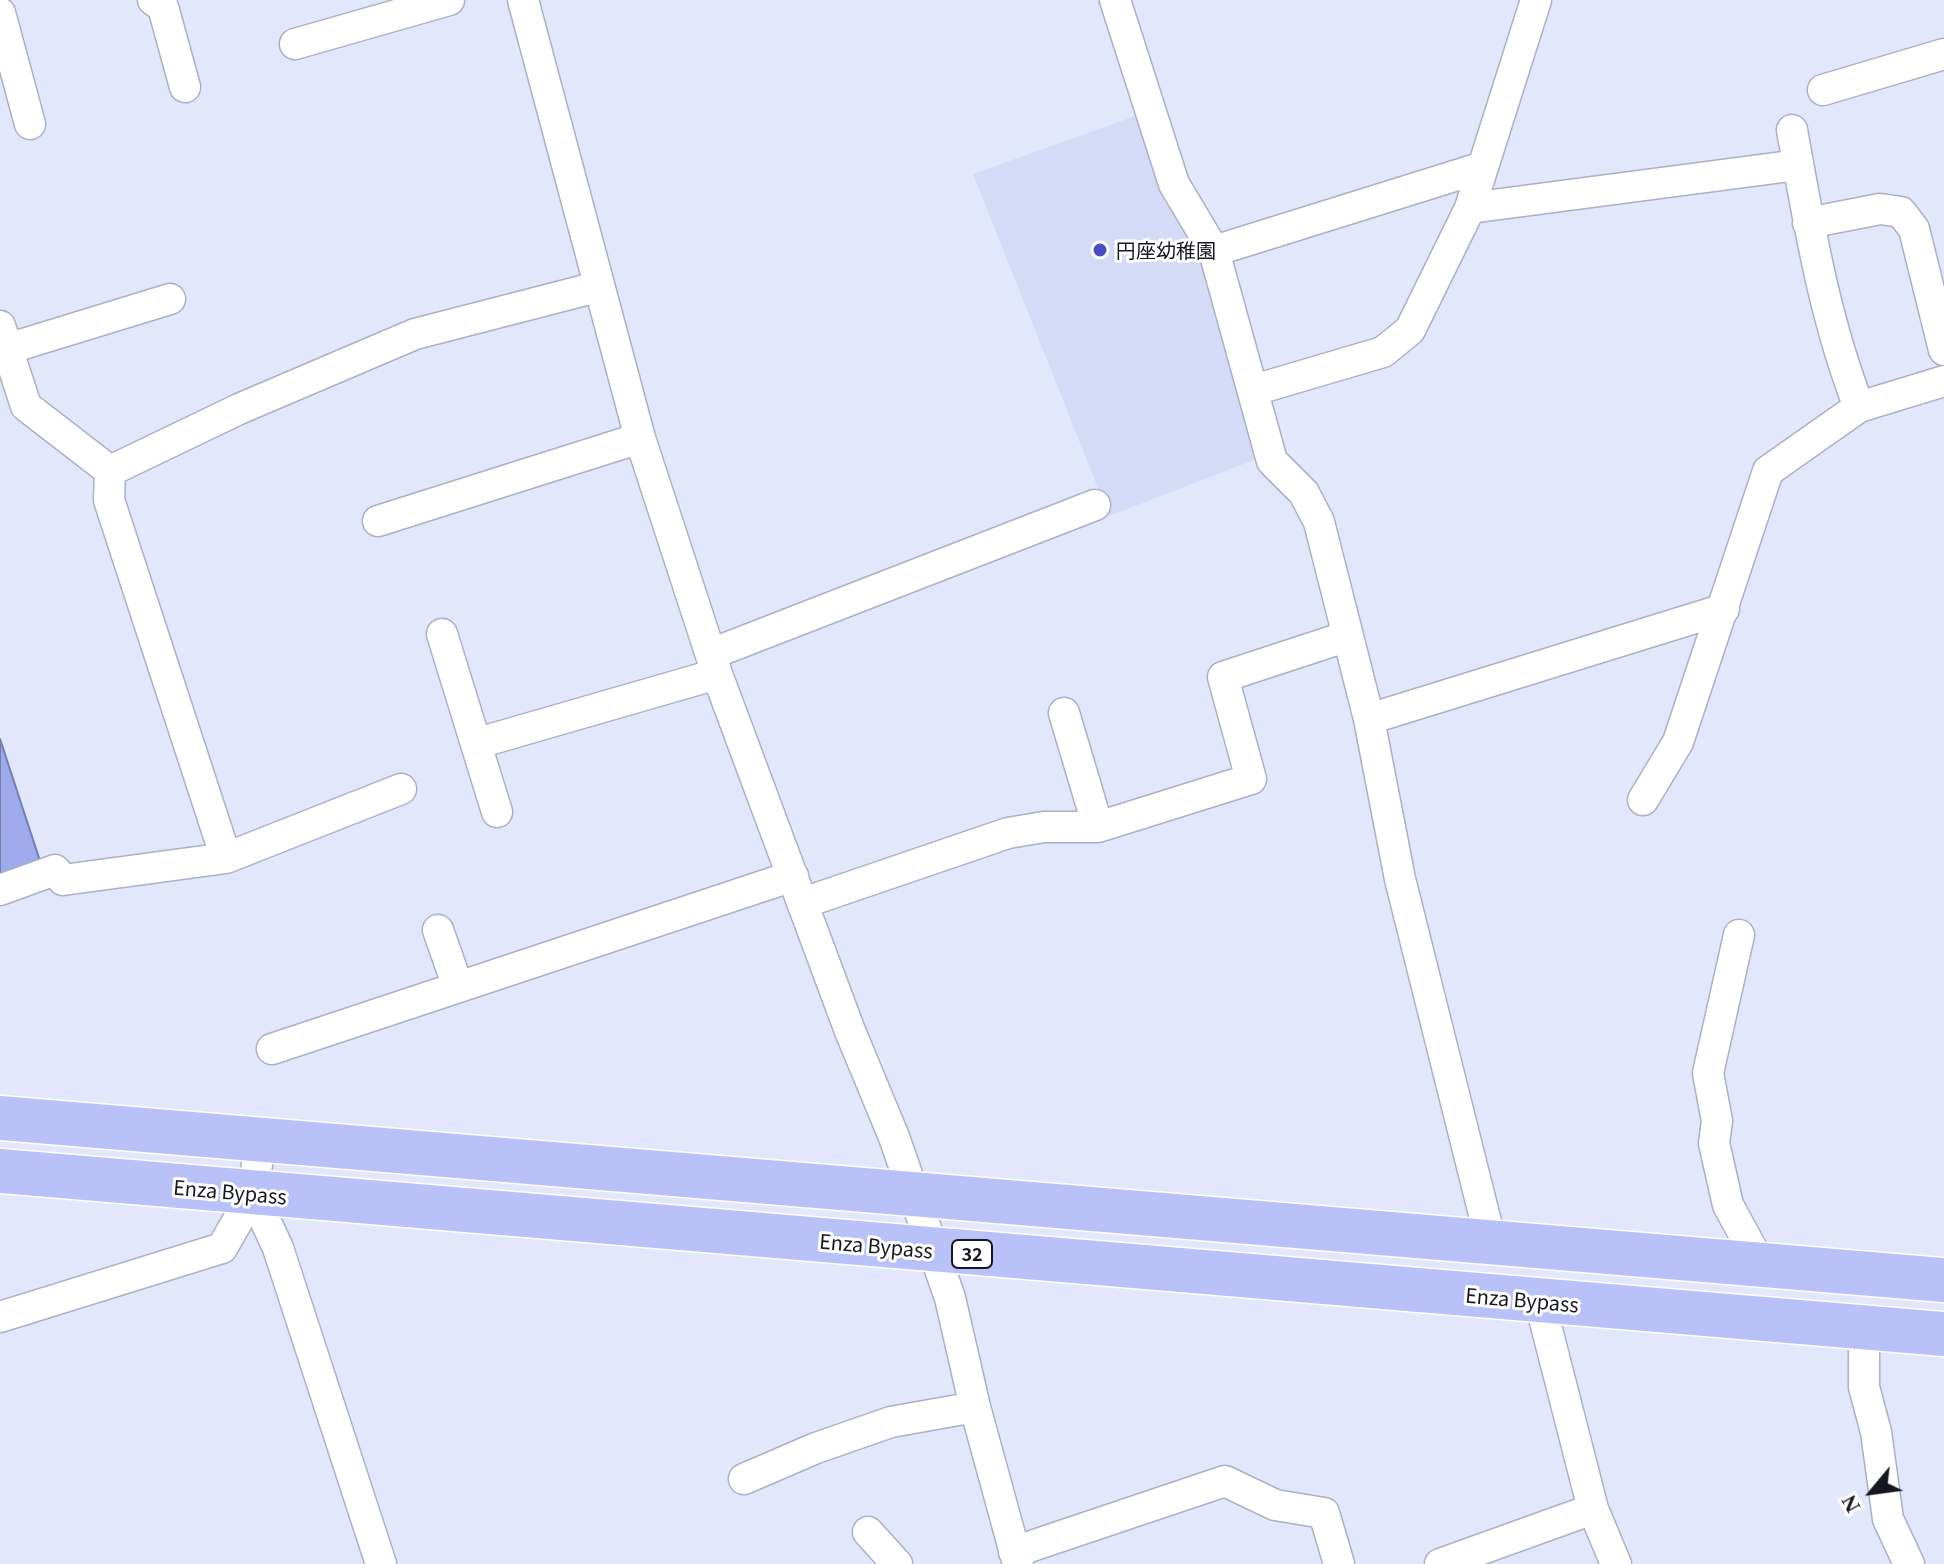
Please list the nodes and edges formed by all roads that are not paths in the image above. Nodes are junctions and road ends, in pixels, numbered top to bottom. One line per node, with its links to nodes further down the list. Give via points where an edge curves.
1 (153, 0): 9 (street, via 163,7)
2 (449, 0): 7 (street)
3 (523, 0): 18 (street)
4 (1115, 0): 17 (street, via 1174,184)
5 (1536, 0): 14 (street)
6 (0, 13): 11 (street)
7 (295, 44)
8 (1944, 54): 10 (street)
9 (185, 87)
10 (1823, 90)
11 (30, 124)
12 (1792, 130): 13 (street)
13 (1798, 165): 15 (street); 16 (street)
14 (1483, 167): 15 (street); 17 (street)
15 (1470, 208): 23 (street, via 1410,330 1383,352)
16 (1808, 223): 21 (street, via 1880,209 1901,212 1914,229); 24 (street, via 1836,348)
17 (1214, 251): 23 (street)
18 (597, 287): 25 (street); 26 (street, via 415,334)
19 (170, 299): 20 (street)
20 (4, 337): 26 (street, via 26,406)
21 (1944, 350)
22 (1944, 381): 24 (street)
23 (1254, 390): 31 (street, via 1272,461 1304,493 1319,522)
24 (1859, 407): 29 (street, via 1768,471)
25 (640, 438): 28 (street); 32 (street)
26 (110, 471): 40 (street, via 109,500)
27 (1095, 505): 32 (street)
28 (378, 521)
29 (1724, 609): 34 (street); 37 (street, via 1678,742)
30 (442, 634): 35 (street)
31 (1348, 636): 34 (street); 39 (street, via 1223,677 1251,779)
32 (714, 664): 35 (street); 42 (street)
33 (1064, 713): 39 (street)
34 (1369, 719): 52 (street, via 1400,879)
35 (478, 743): 38 (street)
36 (401, 789): 40 (street)
37 (1643, 800)
38 (497, 812)
39 (1098, 827): 42 (street, via 1008,833)
40 (226, 858): 41 (street, via 63,880 55,870)
41 (0, 890)
42 (798, 890): 45 (street); 51 (street)
43 (438, 930): 45 (street)
44 (1739, 935): 54 (street, via 1708,1073 1717,1121 1714,1143 1728,1205)
45 (458, 987): 46 (street)
46 (272, 1049)
47 (0, 1118): 48 (highway)
48 (260, 1142): 50 (street); 51 (highway)
49 (0, 1171): 50 (highway, Enza Bypass / 32)
50 (253, 1194): 53 (highway, Enza Bypass / 32); 57 (street, via 222,1248); 65 (street, via 278,1248)
51 (915, 1196): 52 (highway); 53 (street)
52 (1491, 1242): 54 (highway)
53 (934, 1251): 56 (highway, Enza Bypass / 32); 60 (street)
54 (1760, 1264): 55 (highway)
55 (1944, 1280)
56 (1540, 1302): 58 (highway, Enza Bypass / 32); 62 (street)
57 (0, 1317)
58 (1864, 1328): 59 (highway, Enza Bypass / 32); 70 (street, via 1864,1387 1888,1519)
59 (1944, 1334)
60 (975, 1407): 61 (street, via 891,1422); 64 (street)
61 (744, 1479)
62 (1593, 1509): 68 (street); 69 (street)
63 (868, 1532): 66 (street)
64 (1016, 1558): 67 (street, via 1225,1481 1275,1505 1324,1513)
65 (381, 1564)
66 (897, 1564)
67 (1339, 1564)
68 (1440, 1564)
69 (1616, 1564)
70 (1909, 1564)

